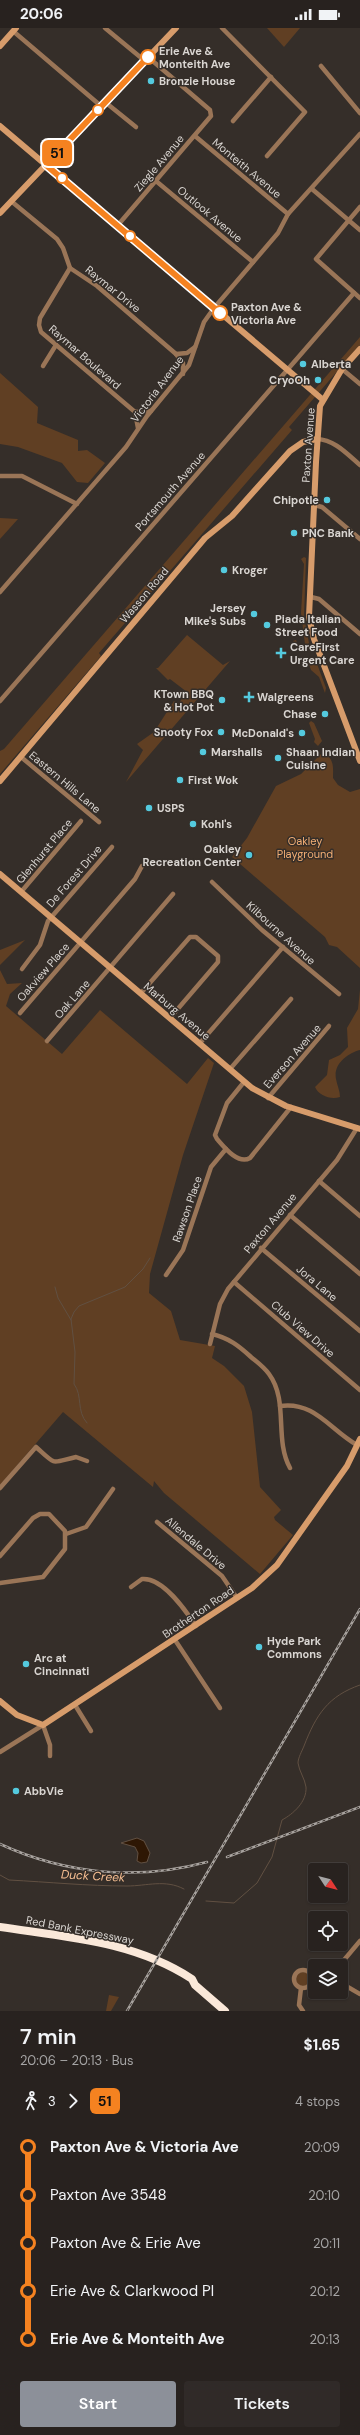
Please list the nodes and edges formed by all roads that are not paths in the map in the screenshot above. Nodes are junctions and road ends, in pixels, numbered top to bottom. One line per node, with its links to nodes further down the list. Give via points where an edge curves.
1 (106, 28): 6 (street)
2 (176, 28): 6 (street)
3 (222, 28): 8 (street)
4 (14, 30): 5 (street); 9 (street)
5 (0, 46)
6 (146, 59): 9 (street); 15 (street, Ziegle Avenue, via 211,112 210,119)
7 (320, 66): 10 (street)
8 (271, 77): 11 (street); 16 (street, via 305,112)
9 (103, 104): 13 (street); 17 (street)
10 (360, 113)
11 (233, 121)
12 (0, 126): 17 (street, Paxton Avenue)
13 (136, 127)
14 (360, 134): 19 (street, Victoria Avenue)
15 (195, 136): 18 (street, Ziegle Avenue); 23 (street, Monteith Avenue)
16 (267, 156)
17 (46, 165): 20 (street); 25 (street, Paxton Avenue)
18 (156, 180): 25 (street, Ziegle Avenue); 27 (street, Outlook Avenue)
19 (312, 189): 23 (street, Victoria Avenue); 24 (street)
20 (11, 201): 22 (street); 28 (street, Raymar Drive, via 57,239)
21 (360, 207): 24 (street)
22 (0, 213)
23 (288, 214): 27 (street, Victoria Avenue, via 278,232)
24 (348, 220): 26 (street); 29 (street, via 316,259)
25 (118, 225): 31 (street, Paxton Avenue)
26 (360, 230)
27 (253, 262): 31 (street, Victoria Avenue)
28 (70, 268): 32 (street, Raymar Boulevard, via 39,322 41,332); 35 (street, Raymar Drive, via 97,286)
29 (354, 293): 30 (street); 38 (street, Portsmouth Avenue)
30 (360, 298)
31 (214, 308): 33 (street, Victoria Avenue, via 204,322); 38 (street, Paxton Avenue)
32 (56, 345): 36 (street); 43 (street, Raymar Boulevard)
33 (195, 347): 35 (street, via 187,353); 39 (street, Victoria Avenue)
34 (360, 348): 37 (street)
35 (176, 354): 39 (street, Raymar Drive, via 183,363)
36 (43, 366)
37 (342, 369): 40 (street); 41 (street)
38 (288, 370): 41 (street, Paxton Avenue); 54 (street, Portsmouth Avenue)
39 (183, 375): 42 (street, Victoria Avenue)
40 (360, 384)
41 (322, 399): 45 (street, Paxton Avenue)
42 (151, 411): 43 (street); 44 (street, Victoria Avenue)
43 (135, 412): 44 (street)
44 (138, 429): 48 (street, Victoria Avenue, via 126,448)
45 (317, 439): 46 (street, via 337,446); 49 (street, Paxton Avenue); 55 (street, Wasson Road, via 303,442 290,451 232,516 205,538)
46 (360, 465)
47 (0, 476): 48 (street, via 22,476)
48 (77, 504): 51 (street, Victoria Avenue)
49 (314, 505): 50 (street, via 322,506); 52 (street, Paxton Avenue)
50 (360, 539)
51 (0, 592)
52 (311, 597): 53 (street, via 319,599); 56 (street, Paxton Avenue, via 309,617 312,634)
53 (360, 634)
54 (0, 701)
55 (21, 757): 57 (street, Wasson Road); 59 (street, Eastern Hills Lane)
56 (360, 761)
57 (0, 781)
58 (82, 821): 64 (street, Glenhurst Place)
59 (99, 822)
60 (112, 847): 66 (street, De Forest Drive)
61 (142, 866): 67 (street, Oakview Place, via 138,875)
62 (1, 877): 64 (street, Marburg Avenue)
63 (212, 882): 68 (street, Kilbourne Avenue)
64 (21, 892): 66 (street, Marburg Avenue)
65 (173, 894): 69 (street, Oak Lane)
66 (50, 918): 67 (street, Marburg Avenue); 70 (street, via 40,945)
67 (80, 943): 69 (street, Marburg Avenue); 74 (street, Oakview Place)
68 (283, 947): 72 (street, Kilbourne Avenue); 78 (street)
69 (110, 968): 71 (street, Marburg Avenue); 77 (street, Oak Lane)
70 (22, 969)
71 (141, 993): 75 (street, Marburg Avenue); 75 (street, via 190,937 196,937 207,946 219,957 218,962)
72 (339, 994)
73 (291, 999): 79 (street)
74 (20, 1013)
75 (170, 1018): 78 (street, Marburg Avenue)
76 (329, 1026): 81 (street, Everson Avenue)
77 (47, 1041)
78 (200, 1043): 79 (street, Marburg Avenue)
79 (230, 1069): 80 (street, Marburg Avenue)
80 (244, 1082): 81 (street, Marburg Avenue); 84 (street, via 227,1102 215,1133 215,1138)
81 (268, 1098): 82 (street, Marburg Avenue)
82 (292, 1107): 83 (street, Marburg Avenue); 84 (street, via 248,1159 239,1159)
83 (359, 1126): 85 (street, Paxton Avenue, via 340,1156)
84 (226, 1149): 90 (street, Rawson Place, via 211,1167 183,1250)
85 (319, 1181): 86 (street, Paxton Avenue); 87 (street)
86 (290, 1215): 88 (street, Paxton Avenue); 89 (street)
87 (360, 1216)
88 (262, 1248): 91 (street, Paxton Avenue); 92 (street, Jora Lane)
89 (360, 1274)
90 (166, 1275)
91 (234, 1282): 93 (street, Paxton Avenue, via 220,1304); 95 (street, Club View Drive)
92 (360, 1331)
93 (212, 1334): 94 (street, Paxton Avenue); 96 (street, via 232,1341 266,1369 276,1385)
94 (210, 1344)
95 (360, 1390)
96 (280, 1406): 97 (street, via 300,1406 313,1411); 99 (street, via 283,1442)
97 (359, 1442): 107 (street, Brotherton Road, via 347,1466 276,1565)
98 (87, 1461): 100 (street, via 76,1457 54,1462 36,1447)
99 (290, 1468)
100 (0, 1488)
101 (113, 1489): 103 (street, via 86,1527)
102 (156, 1522): 107 (street, Allendale Drive, via 222,1576)
103 (66, 1534): 104 (street, via 53,1517 40,1514 33,1518); 105 (street, via 63,1554 43,1577)
104 (0, 1556)
105 (0, 1583)
106 (131, 1587): 108 (street, via 142,1579 155,1581 181,1604)
107 (237, 1598): 108 (street, Brotherton Road)
108 (196, 1626): 109 (street, Brotherton Road)
109 (175, 1640): 111 (street, Brotherton Road); 112 (street)
110 (0, 1701): 113 (street, via 16,1715)
111 (75, 1705): 113 (street, Brotherton Road); 114 (street)
112 (220, 1708)
113 (44, 1725): 115 (street, Brotherton Road); 116 (street, via 50,1745)
114 (91, 1730)
115 (0, 1752)
116 (50, 1756)
117 (0, 1926): 122 (highway, Red Bank Expressway, via 135,1951 173,1967 192,1979)
118 (0, 1932): 122 (highway, Red Bank Expressway, via 134,1956)
119 (360, 1941): 120 (street)
120 (345, 1959)
121 (308, 1971): 125 (street, via 299,1970 294,1978)
122 (195, 1985): 127 (highway, Red Bank Expressway)
123 (308, 1986): 125 (street)
124 (348, 1987): 126 (street)
125 (301, 1988): 128 (street, via 299,2005)
126 (360, 1994)
127 (225, 2011)
128 (303, 2011)

